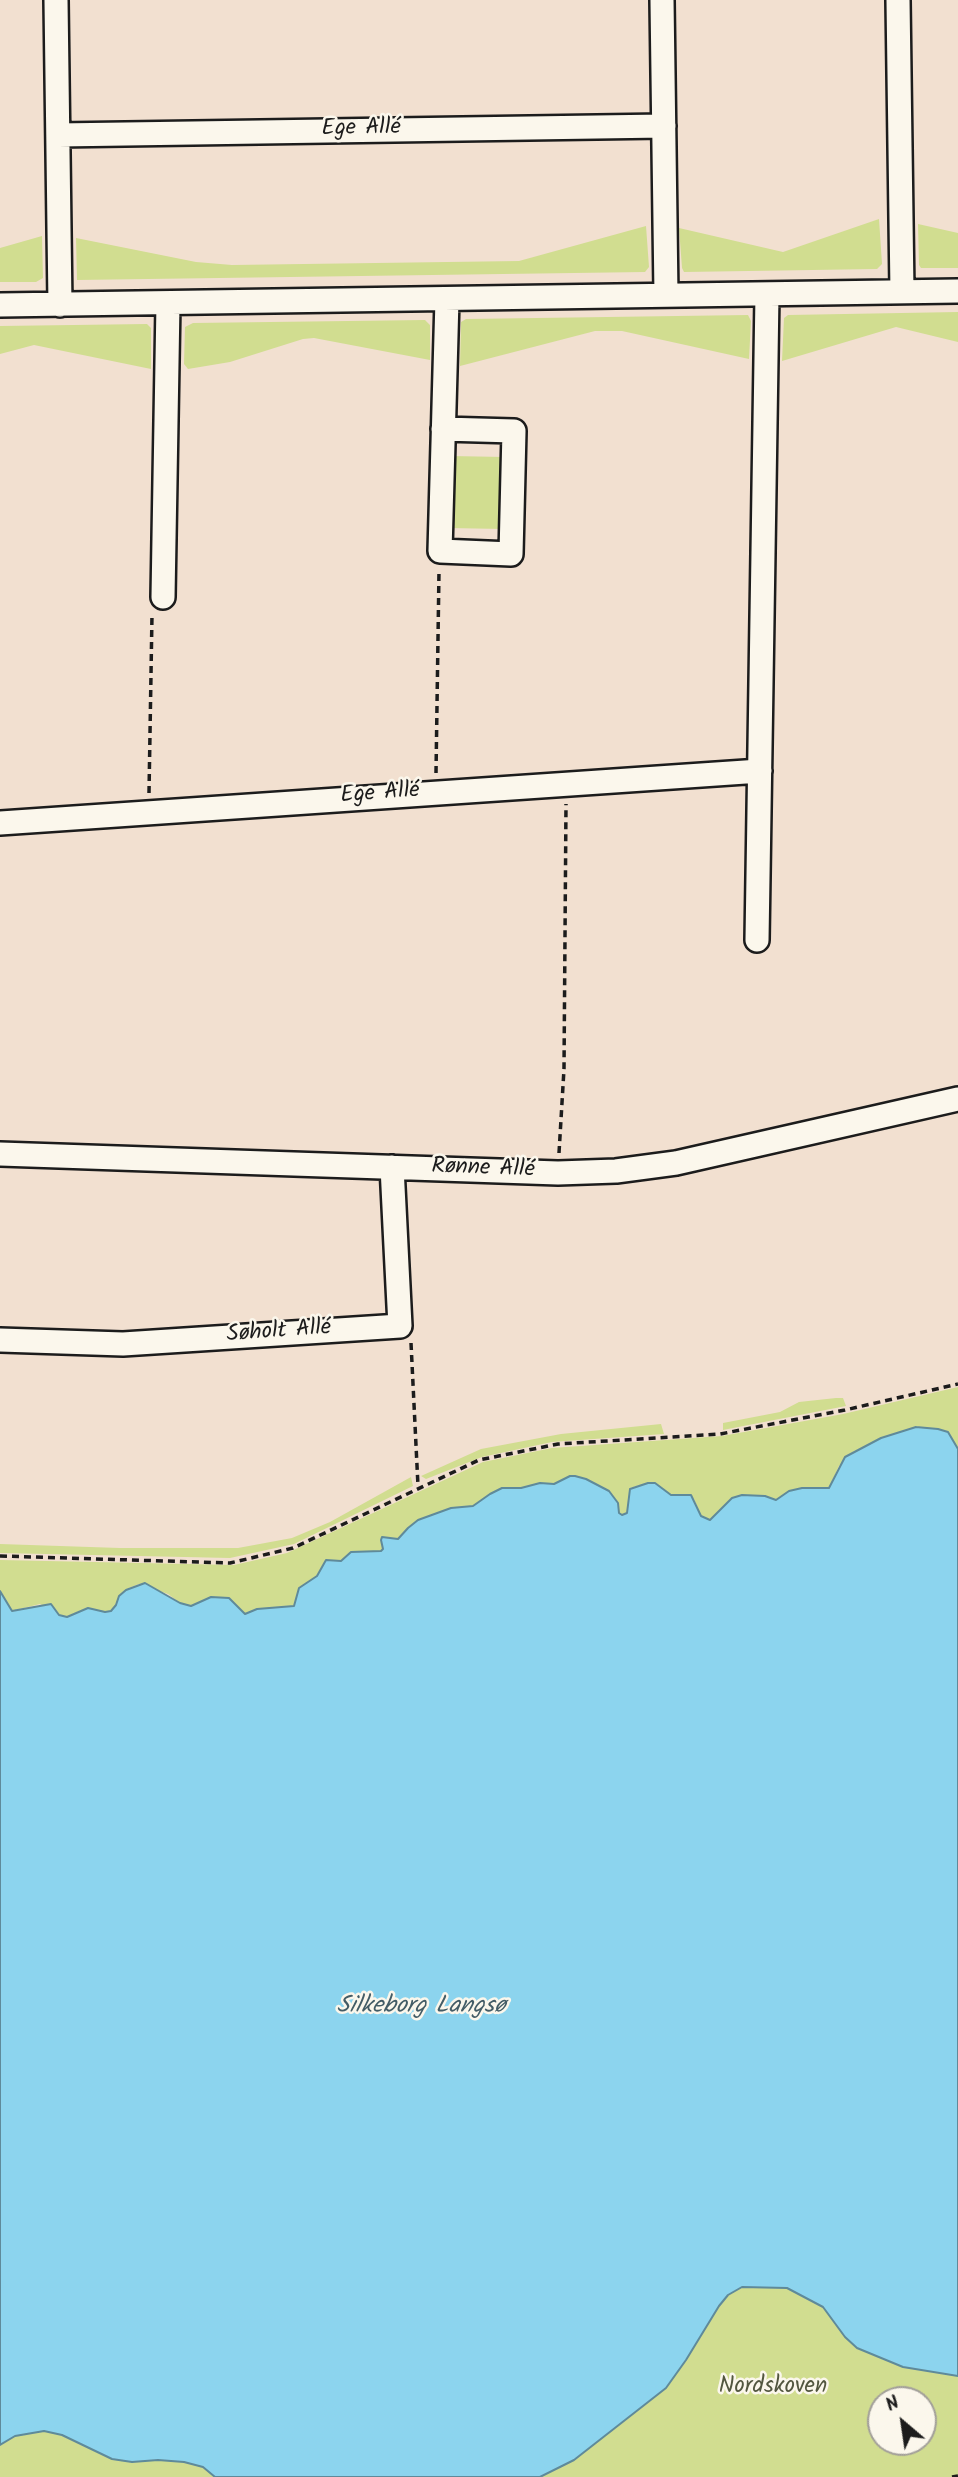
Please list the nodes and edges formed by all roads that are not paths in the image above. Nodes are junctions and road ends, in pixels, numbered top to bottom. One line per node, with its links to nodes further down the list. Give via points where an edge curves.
1 (56, 0): 5 (street)
2 (662, 0): 4 (street)
3 (898, 0): 7 (street)
4 (664, 125): 5 (street, Ege Allé); 9 (street)
5 (58, 135): 13 (street)
6 (958, 291): 7 (street)
7 (902, 292): 8 (street)
8 (767, 294): 9 (street); 16 (street)
9 (666, 295): 10 (street)
10 (447, 299): 11 (street); 14 (street)
11 (168, 303): 13 (street); 15 (street)
12 (0, 304): 13 (street)
13 (60, 304)
14 (443, 429): 14 (street, via 439,551 511,554 514,431)
15 (163, 597)
16 (760, 771): 17 (street, Ege Allé); 18 (street)
17 (0, 823)
18 (757, 940)
19 (958, 1099): 21 (street, Rønne Allé, via 676,1163 616,1171)
20 (0, 1154): 21 (street, Rønne Allé)
21 (392, 1167): 22 (street, Søholt Allé, via 400,1326 123,1344)
22 (0, 1340)

